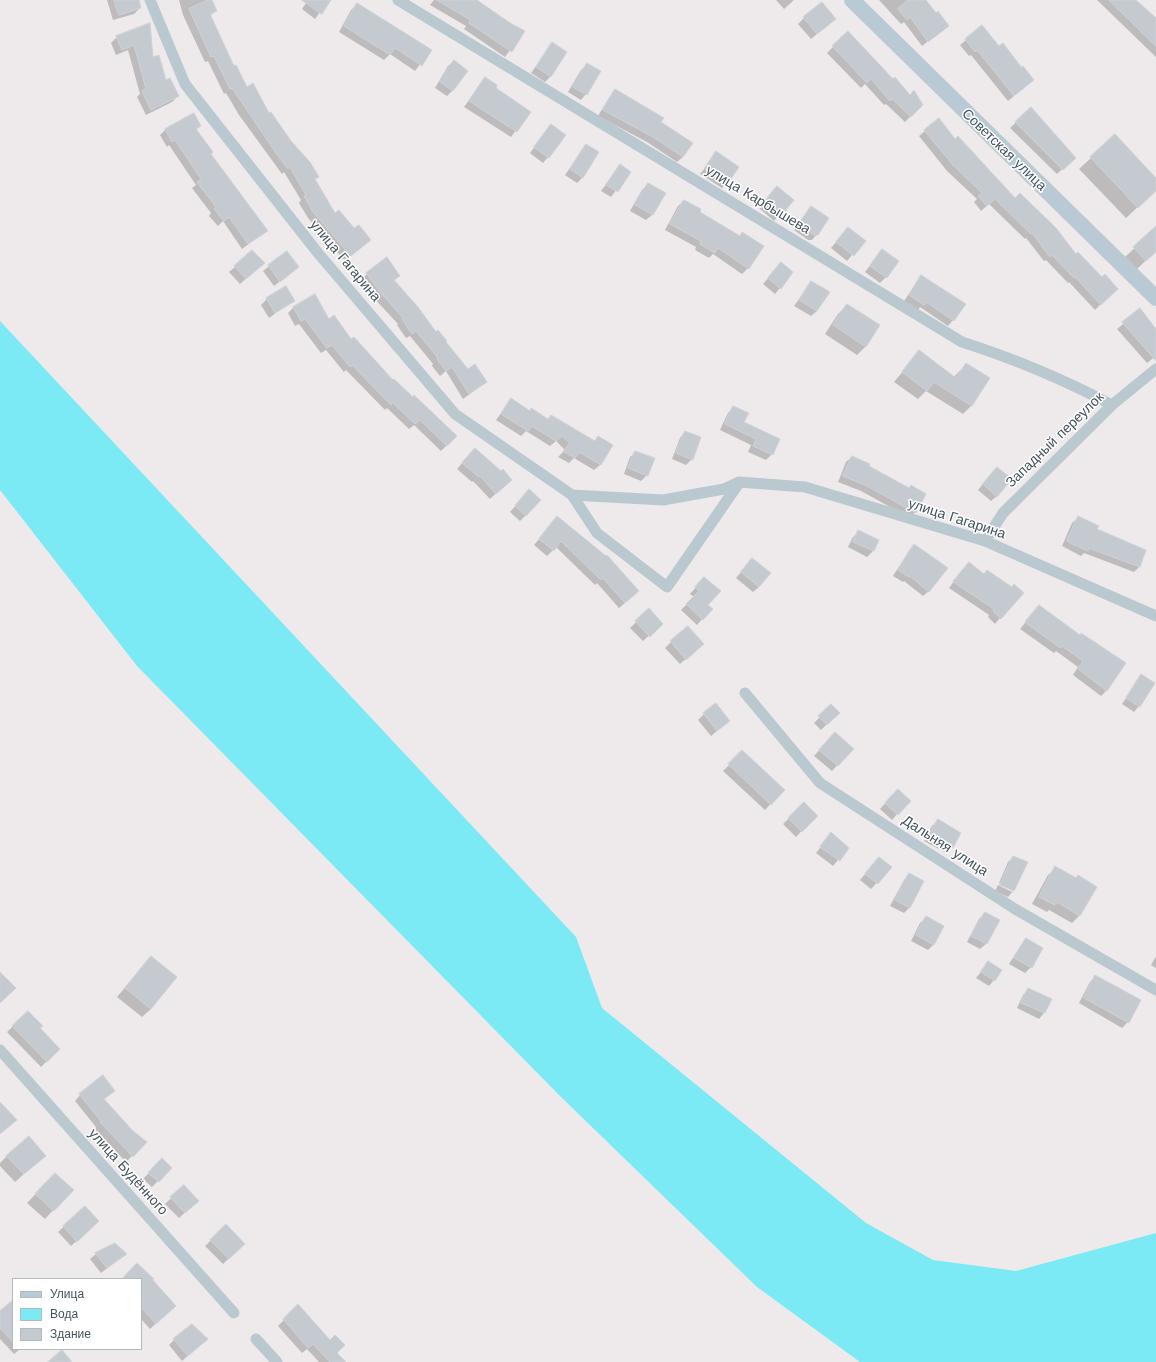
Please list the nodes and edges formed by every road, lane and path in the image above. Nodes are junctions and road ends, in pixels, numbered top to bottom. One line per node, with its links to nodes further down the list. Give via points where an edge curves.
1 (150, 0): 8 (street, улица Гагарина, via 185,84 318,253 455,414)
2 (398, 0): 6 (street, улица Карбышева, via 962,342 1067,381)
3 (852, 0): 4 (street, Советская улица)
4 (1156, 298)
5 (1156, 369): 6 (street, Западный переулок)
6 (1112, 405): 9 (street, Западный переулок, via 1003,513)
7 (739, 482): 8 (street, улица Гагарина, via 724,489 663,500); 8 (street, улица Гагарина, via 667,587 597,532); 9 (street, улица Гагарина, via 804,487)
8 (572, 495)
9 (985, 541): 10 (street, улица Гагарина)
10 (1156, 616)
11 (745, 693): 12 (street, Дальняя улица, via 820,783 1015,909)
12 (1156, 990)
13 (0, 1050): 14 (street, улица Будённого)
14 (234, 1313)
15 (256, 1339): 16 (street)
16 (277, 1362)

